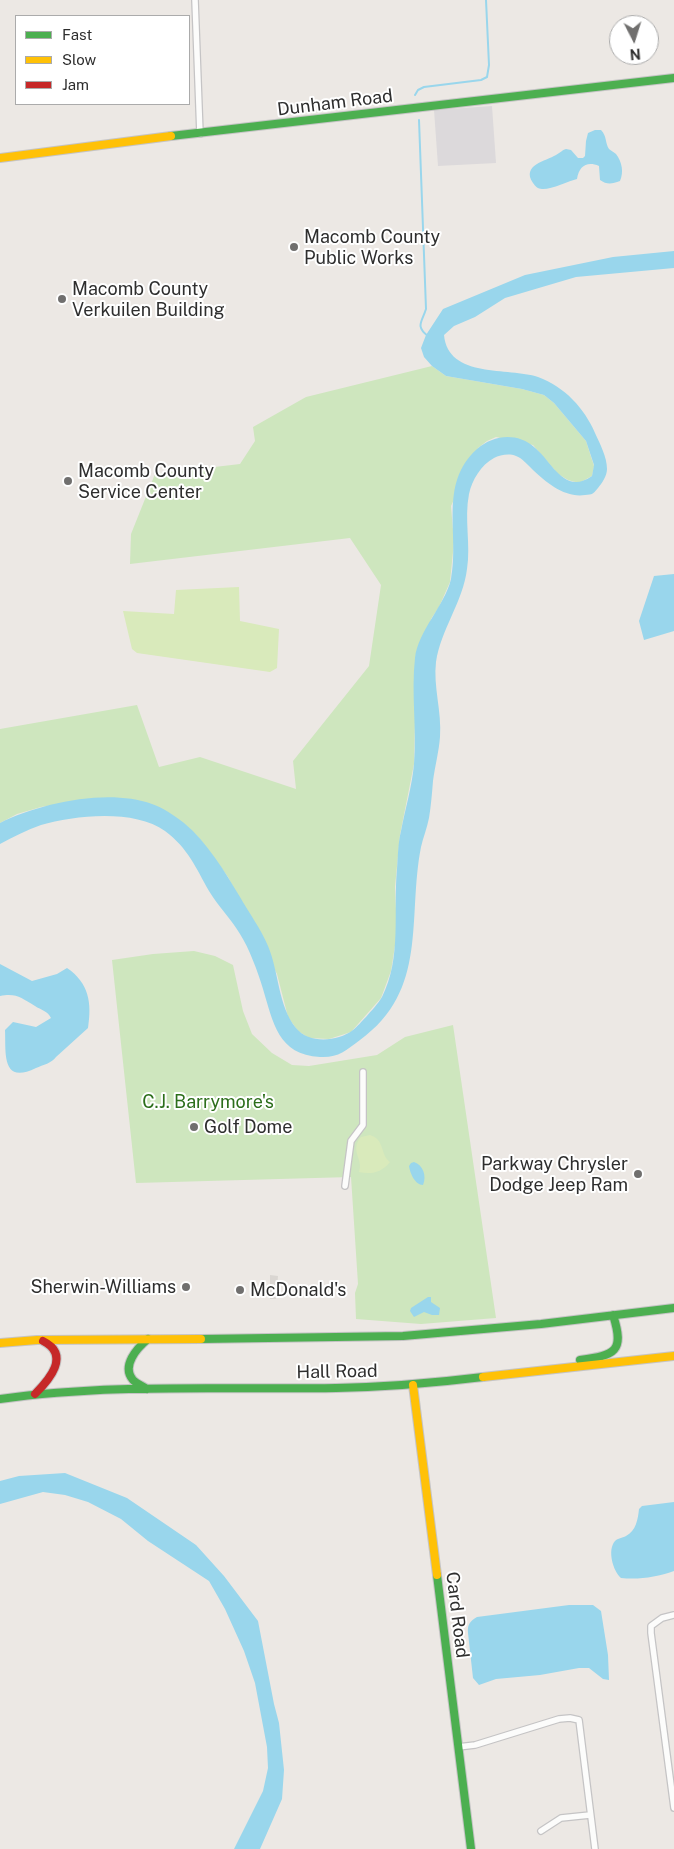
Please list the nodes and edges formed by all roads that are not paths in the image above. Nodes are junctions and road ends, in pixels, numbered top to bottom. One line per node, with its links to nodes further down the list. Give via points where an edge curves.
1 (195, 0): 3 (street)
2 (674, 78): 3 (main road, Dunham Road)
3 (200, 134): 4 (main road, Dunham Road)
4 (0, 158)
5 (363, 1072): 6 (street, via 363,1125 351,1141)
6 (345, 1186)
7 (674, 1308): 8 (main road, Hall Road)
8 (613, 1315): 9 (main road, Hall Road, via 403,1336); 13 (main road, via 619,1338 613,1352 601,1357 536,1366)
9 (149, 1339): 10 (main road, Hall Road); 15 (main road, via 135,1351 130,1367 130,1375)
10 (37, 1340): 11 (main road, Hall Road); 16 (main road, via 45,1341 55,1349 56,1367)
11 (0, 1343)
12 (674, 1356): 13 (main road, Hall Road)
13 (519, 1374): 14 (main road, Hall Road)
14 (413, 1385): 15 (main road, Hall Road); 19 (main road, Card Road)
15 (147, 1389): 16 (main road, Hall Road)
16 (35, 1394): 17 (main road, Hall Road)
17 (0, 1399)
18 (674, 1615): 20 (street, via 651,1626 651,1633)
19 (458, 1747): 21 (street, via 475,1745 559,1719 578,1720); 23 (main road, Card Road)
20 (674, 1808)
21 (590, 1815): 22 (street, via 560,1818); 24 (street)
22 (540, 1831)
23 (471, 1849)
24 (595, 1849)

